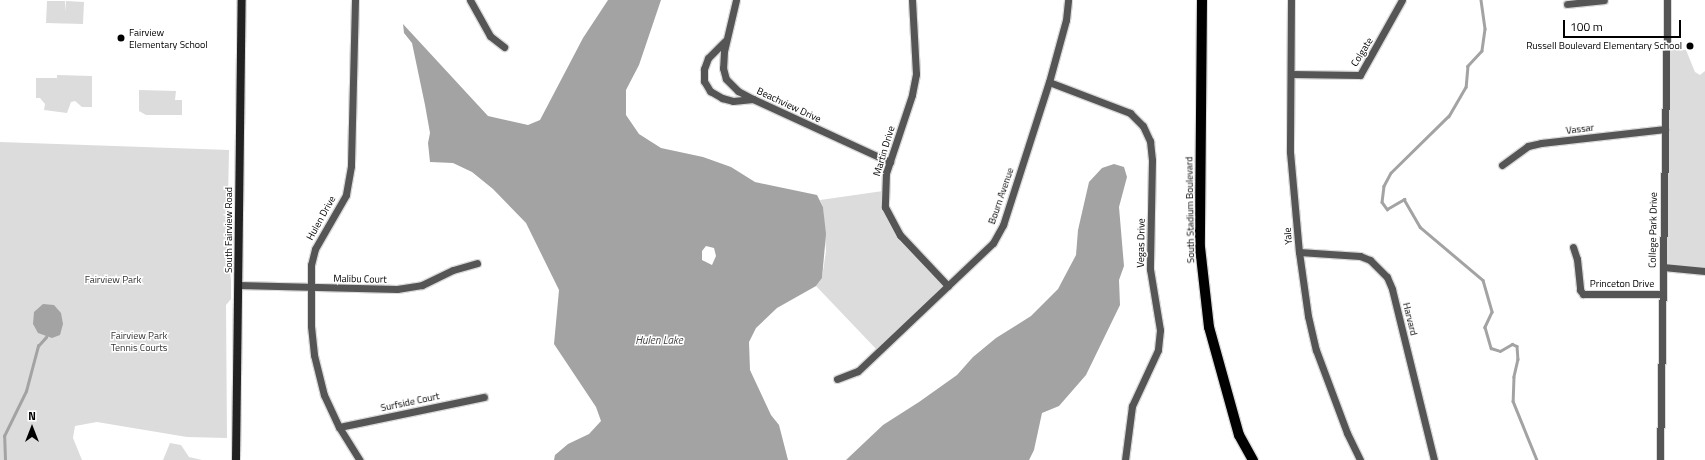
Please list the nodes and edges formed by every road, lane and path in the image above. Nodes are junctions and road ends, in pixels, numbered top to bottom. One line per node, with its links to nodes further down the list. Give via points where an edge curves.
1 (242, 0): 26 (street, South Fairview Road)
2 (355, 0): 28 (street, Hulen Drive, via 351,166 346,195 315,250 311,265)
3 (470, 0): 14 (street, via 490,36)
4 (736, 0): 13 (street)
5 (912, 0): 19 (street, Martin Drive, via 916,74 912,95)
6 (1068, 0): 16 (street, Bourn Avenue, via 1060,45)
7 (1202, 0): 36 (main road, South Stadium Boulevard, via 1200,247 1209,327 1239,436)
8 (1291, 0): 15 (street, Yale)
9 (1402, 0): 15 (street, Colgate, via 1360,75)
10 (1604, 0): 12 (street)
11 (1667, 0): 18 (street, College Park Drive)
12 (1567, 4)
13 (726, 37): 17 (street, Beachview Drive, via 723,68 726,80 738,91); 17 (street, via 708,58 704,69 704,81 710,91 722,98 733,101)
14 (504, 47)
15 (1290, 74): 22 (street, Yale, via 1290,152)
16 (1049, 82): 27 (street, Bourn Avenue, via 1002,225 993,243); 35 (street, Vegas Drive, via 1130,113 1142,126 1150,141 1150,269 1160,330 1158,350 1132,406)
17 (753, 99): 19 (street, Beachview Drive)
18 (1666, 129): 20 (street, Vassar, via 1541,143 1528,146); 24 (street, College Park Drive)
19 (890, 162): 27 (street, Martin Drive, via 884,190 885,207 891,221 900,235)
20 (1502, 165)
21 (1573, 247): 29 (street, Princeton Drive, via 1577,259 1580,290 1583,294)
22 (1299, 252): 37 (street, Yale, via 1308,316 1316,350 1347,434); 38 (street, Harvard, via 1360,256 1370,260 1386,277 1392,289)
23 (477, 263): 28 (street, Malibu Court, via 453,270 422,285 397,289)
24 (1663, 267): 25 (street, Princeton Drive); 29 (street, College Park Drive)
25 (1705, 271)
26 (238, 285): 28 (street, Malibu Court); 33 (street, South Fairview Road)
27 (948, 286): 30 (street, Bourn Avenue, via 858,371)
28 (311, 287): 32 (street, Hulen Drive, via 314,355 324,395)
29 (1662, 294): 39 (street, College Park Drive)
30 (837, 379)
31 (484, 397): 32 (street, Surfside Court)
32 (339, 427): 34 (street, Hulen Drive)
33 (236, 460)
34 (360, 460)
35 (1125, 460)
36 (1252, 460)
37 (1360, 460)
38 (1434, 460)
39 (1660, 460)

